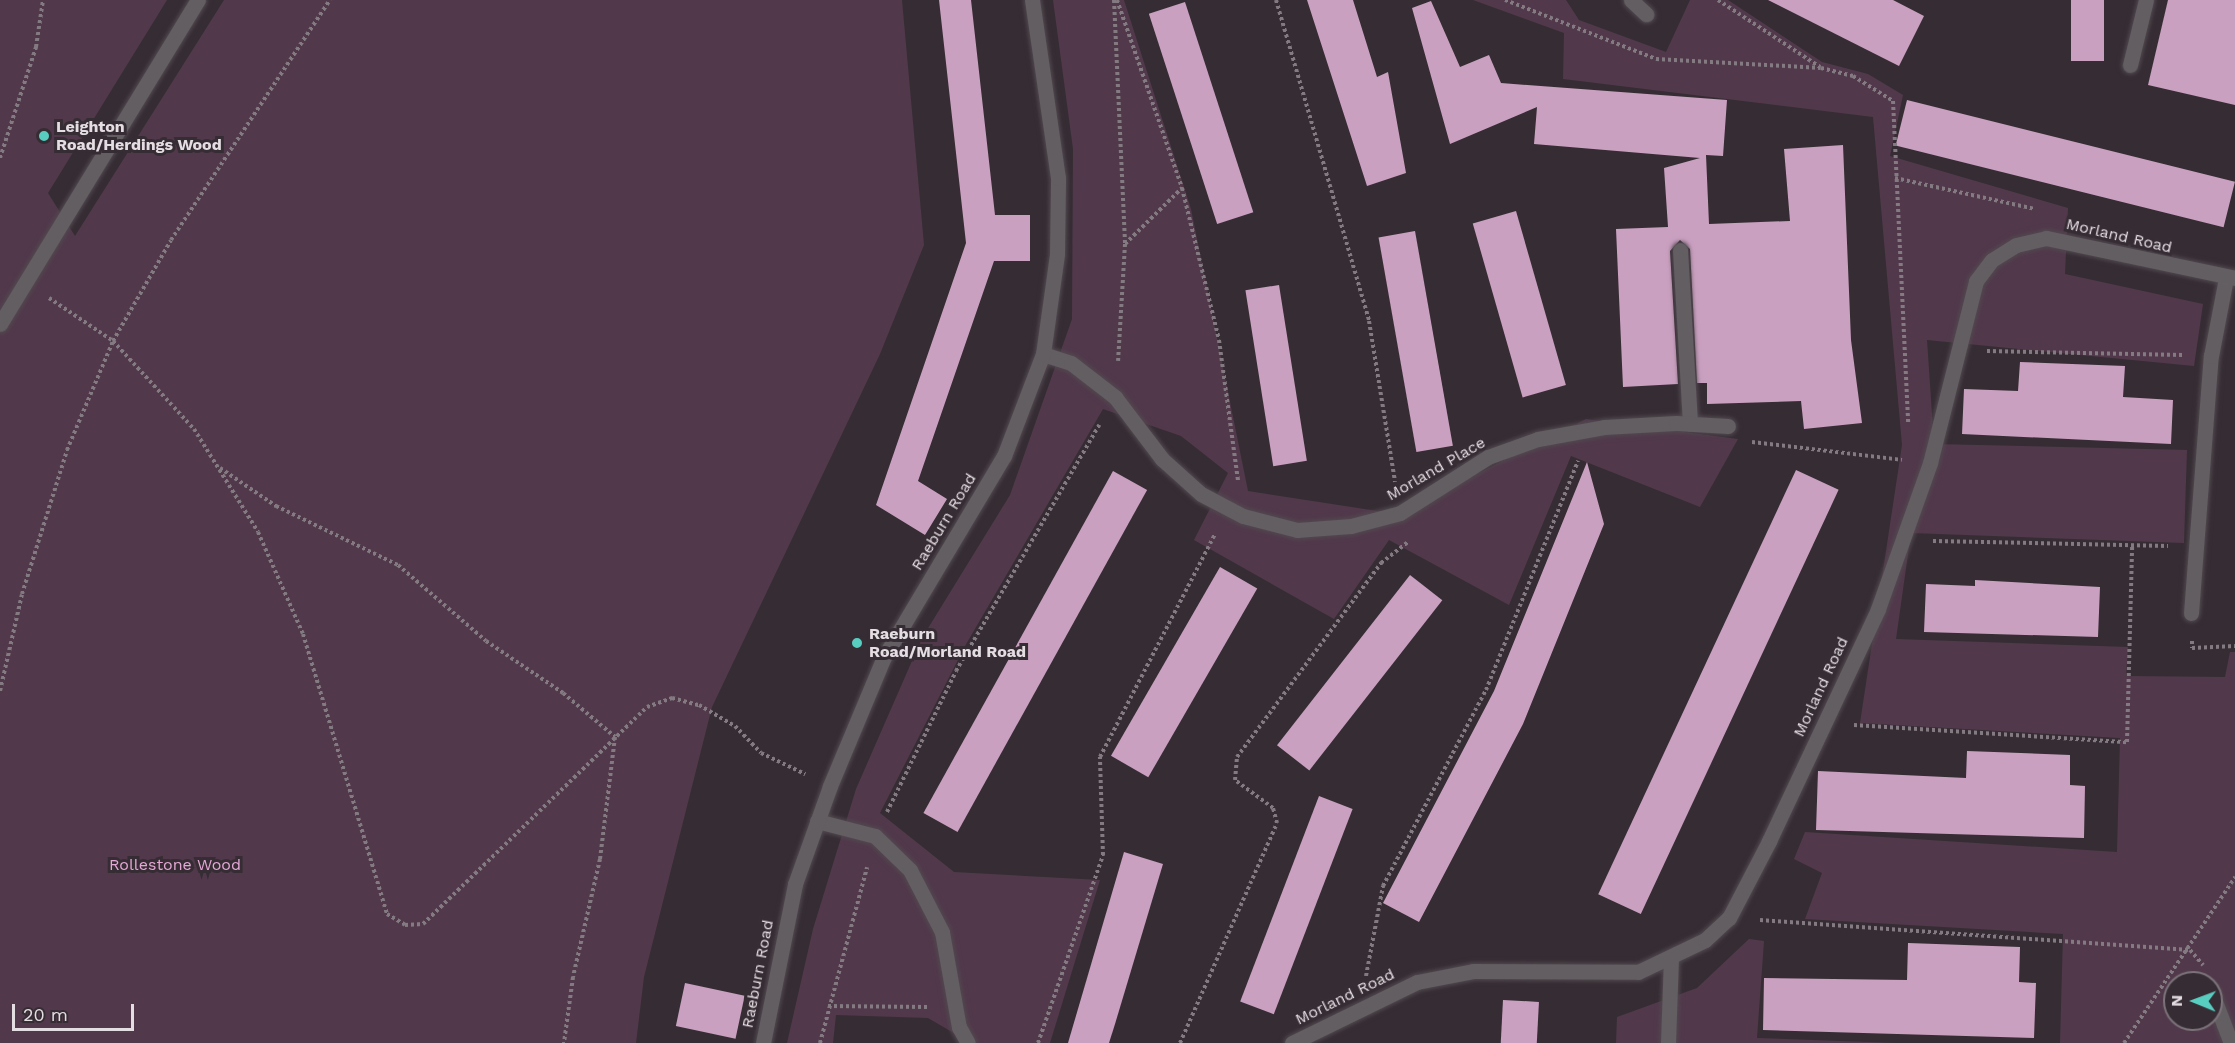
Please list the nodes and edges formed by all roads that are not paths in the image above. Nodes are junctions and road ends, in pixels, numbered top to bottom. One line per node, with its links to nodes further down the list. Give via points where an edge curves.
1 (198, 0): 9 (street)
2 (1032, 0): 10 (street, Raeburn Road, via 1058,178 1057,254)
3 (1631, 0): 5 (street)
4 (2146, 0): 6 (street)
5 (1646, 14)
6 (2130, 65)
7 (1680, 250): 11 (street)
8 (2231, 278): 13 (street, via 2211,356); 15 (street, Morland Road, via 2046,238 2016,245 1992,260 1976,281 1930,463 1904,541 1824,724 1729,918 1705,940)
9 (0, 324)
10 (1043, 354): 11 (street, Morland Place, via 1071,363 1115,398 1162,459 1201,494 1243,516 1297,530 1351,526 1400,513 1488,458 1538,439 1590,429); 14 (street, Raeburn Road, via 1004,456 884,657)
11 (1690, 424): 12 (street, Morland Place)
12 (1728, 426)
13 (2191, 613)
14 (818, 821): 17 (street, Raeburn Road, via 795,884); 18 (street, via 875,836 910,870 942,932 955,1008)
15 (1671, 959): 19 (street, Morland Road, via 1626,972 1473,971 1418,982 1360,1006); 20 (street)
16 (2223, 1022): 21 (street)
17 (763, 1043)
18 (968, 1043)
19 (1292, 1043)
20 (1668, 1043)
21 (2231, 1043)

